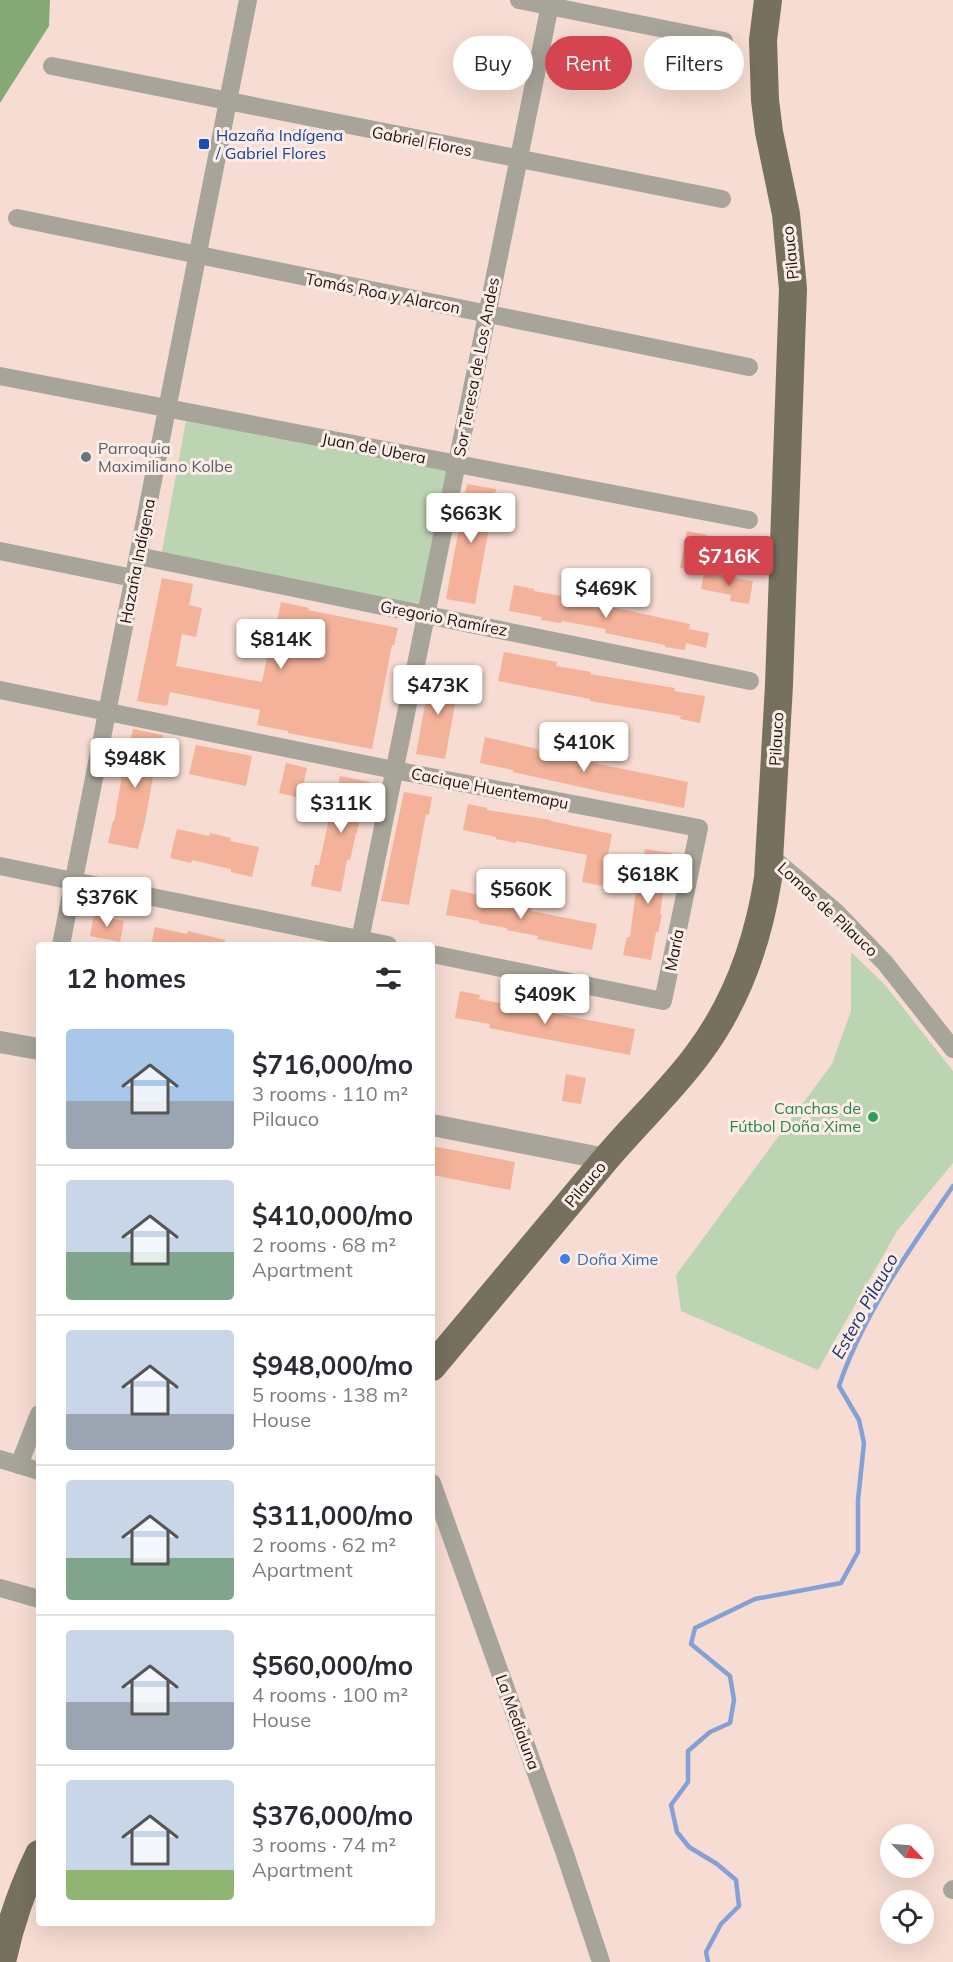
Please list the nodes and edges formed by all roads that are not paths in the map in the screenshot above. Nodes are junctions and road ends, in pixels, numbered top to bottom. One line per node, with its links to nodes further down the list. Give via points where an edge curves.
1 (248, 0): 7 (street, Hazaña Indígena)
2 (519, 0): 4 (street)
3 (768, 0): 27 (main road, Pilauco, via 763,40 765,100 786,214 793,289)
4 (550, 3): 5 (street); 8 (street, Sor Teresa de Los Andes)
5 (701, 36)
6 (52, 66): 7 (street, Gabriel Flores)
7 (227, 102): 8 (street, Gabriel Flores); 11 (street, Hazaña Indígena)
8 (519, 160): 9 (street, Gabriel Flores); 12 (street, Sor Teresa de Los Andes)
9 (722, 200)
10 (17, 218): 11 (street, Tomás Roa y Alarcon)
11 (197, 255): 12 (street, Tomás Roa y Alarcon); 15 (street, Hazaña Indígena)
12 (486, 314): 13 (street, Tomás Roa y Alarcon); 16 (street, Sor Teresa de Los Andes)
13 (749, 367)
14 (0, 376): 15 (street, Juan de Ubera)
15 (167, 408): 16 (street, Juan de Ubera); 19 (street, Hazaña Indígena)
16 (457, 464): 17 (street, Juan de Ubera); 21 (street, Sor Teresa de Los Andes)
17 (749, 520)
18 (0, 551): 20 (street)
19 (138, 556): 20 (street, Hazaña Indígena); 21 (street, Gregorio Ramírez)
20 (133, 578): 24 (street, Hazaña Indígena)
21 (426, 614): 22 (street, Gregorio Ramírez); 25 (street, Sor Teresa de Los Andes)
22 (750, 681)
23 (0, 690): 24 (street, Cacique Huentemapu)
24 (107, 710): 25 (street, Cacique Huentemapu); 29 (street, Hazaña Indígena)
25 (394, 770): 26 (street, Cacique Huentemapu); 31 (street, Sor Teresa de Los Andes)
26 (699, 828): 32 (street, María, via 663,1001)
27 (769, 855): 35 (street, Lomas de Pilauco, via 836,912 885,963); 37 (main road, Pilauco, via 757,932 727,1007 699,1053)
28 (0, 866): 29 (street)
29 (74, 880): 30 (street, Hazaña Indígena); 31 (street)
30 (62, 942)
31 (359, 942)
32 (435, 955)
33 (0, 1042): 34 (street)
34 (36, 1048)
35 (953, 1049)
36 (435, 1126): 37 (street)
37 (606, 1159): 38 (main road, Pilauco)
38 (435, 1362)
39 (36, 1422): 41 (street)
40 (0, 1459): 41 (street)
41 (19, 1465): 42 (street)
42 (36, 1470)
43 (435, 1491): 48 (street, La Medialuna)
44 (0, 1587): 45 (street)
45 (36, 1598)
46 (36, 1860): 47 (main road, via 12,1919)
47 (2, 1962)
48 (601, 1962)

